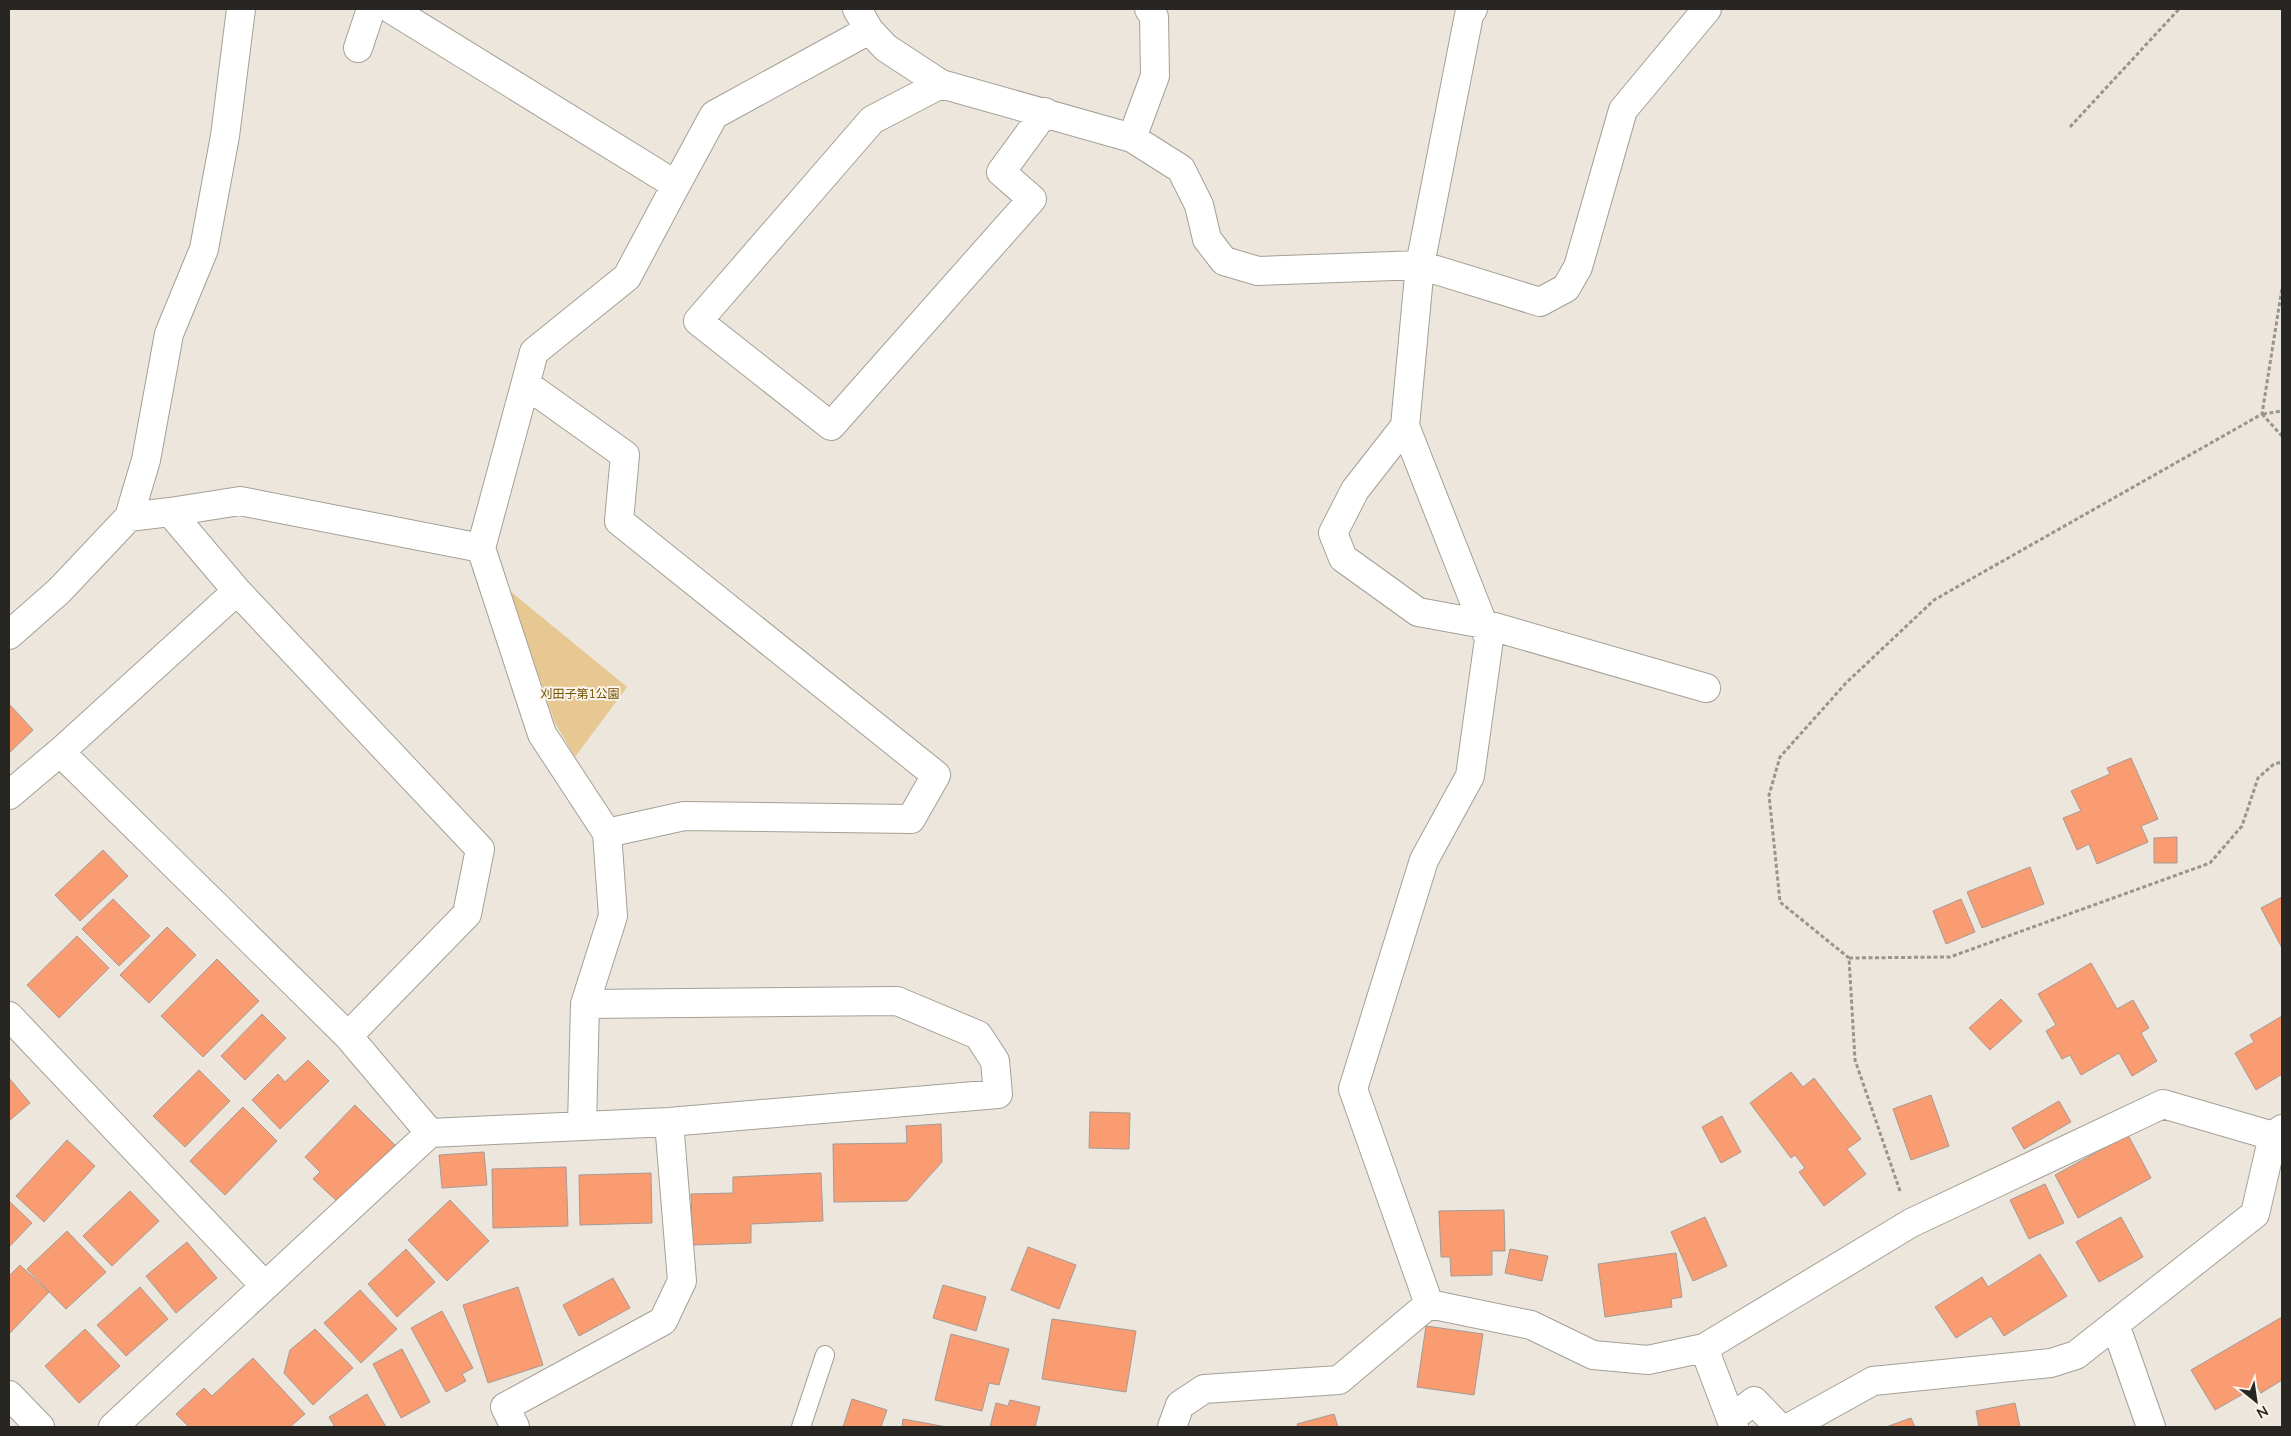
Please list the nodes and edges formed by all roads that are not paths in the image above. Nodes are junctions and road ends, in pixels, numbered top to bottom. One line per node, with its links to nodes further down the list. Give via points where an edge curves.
1 (241, 9): 17 (street, via 225,136 204,249 169,334 146,460)
2 (371, 9): 8 (street)
3 (391, 9): 12 (street)
4 (1707, 9): 13 (street, via 1623,110 1578,267 1566,288 1540,302)
5 (1465, 11): 13 (street)
6 (1156, 12): 11 (street, via 1155,76)
7 (863, 19): 9 (street, via 886,48); 12 (street, via 714,115)
8 (358, 48)
9 (940, 84): 10 (street); 10 (street, via 872,120 698,321 831,426 1032,199 1000,172)
10 (1045, 112): 11 (street)
11 (1132, 138): 13 (street, via 1181,169 1199,205 1207,239 1224,261 1258,271)
12 (676, 186): 14 (street, via 627,277 534,352)
13 (1420, 265): 15 (street)
14 (527, 385): 18 (street); 25 (street, via 624,456 619,521 936,775 911,819 684,816)
15 (1405, 426): 20 (street); 20 (street, via 1355,490 1333,533 1343,558 1418,612)
16 (170, 512): 17 (street); 18 (street, via 240,501); 19 (street)
17 (128, 517): 21 (street, via 59,591)
18 (481, 548): 25 (street, via 542,734)
19 (236, 591): 23 (street); 28 (street, via 480,849 467,914)
20 (1484, 624): 22 (street); 34 (street, via 1489,639 1470,776 1424,860 1353,1089)
21 (9, 635)
22 (1706, 688)
23 (60, 752): 24 (street); 28 (street)
24 (9, 795)
25 (607, 833): 26 (street, via 613,916)
26 (585, 1004): 29 (street, via 897,1001 978,1035 995,1061 998,1094); 30 (street)
27 (9, 1016): 33 (street)
28 (348, 1036): 31 (street)
29 (669, 1122): 30 (street); 42 (street, via 682,1281 663,1321 505,1407)
30 (582, 1126): 31 (street)
31 (430, 1133): 33 (street)
32 (2278, 1133): 35 (street, via 2255,1214); 36 (street, via 2163,1104 1911,1223)
33 (265, 1286): 41 (street)
34 (1430, 1304): 36 (street, via 1530,1325 1593,1355 1648,1360); 44 (street, via 1339,1380 1204,1389 1180,1405)
35 (2115, 1324): 46 (street, via 2076,1355 2051,1364 1873,1381); 47 (street)
36 (1704, 1348): 39 (street)
37 (826, 1356): 43 (lane)
38 (9, 1395): 40 (street)
39 (1733, 1423): 45 (street, via 1754,1400)
40 (40, 1427)
41 (113, 1427)
42 (514, 1427)
43 (801, 1427)
44 (1172, 1427)
45 (1779, 1427)
46 (1790, 1427)
47 (2151, 1427)

